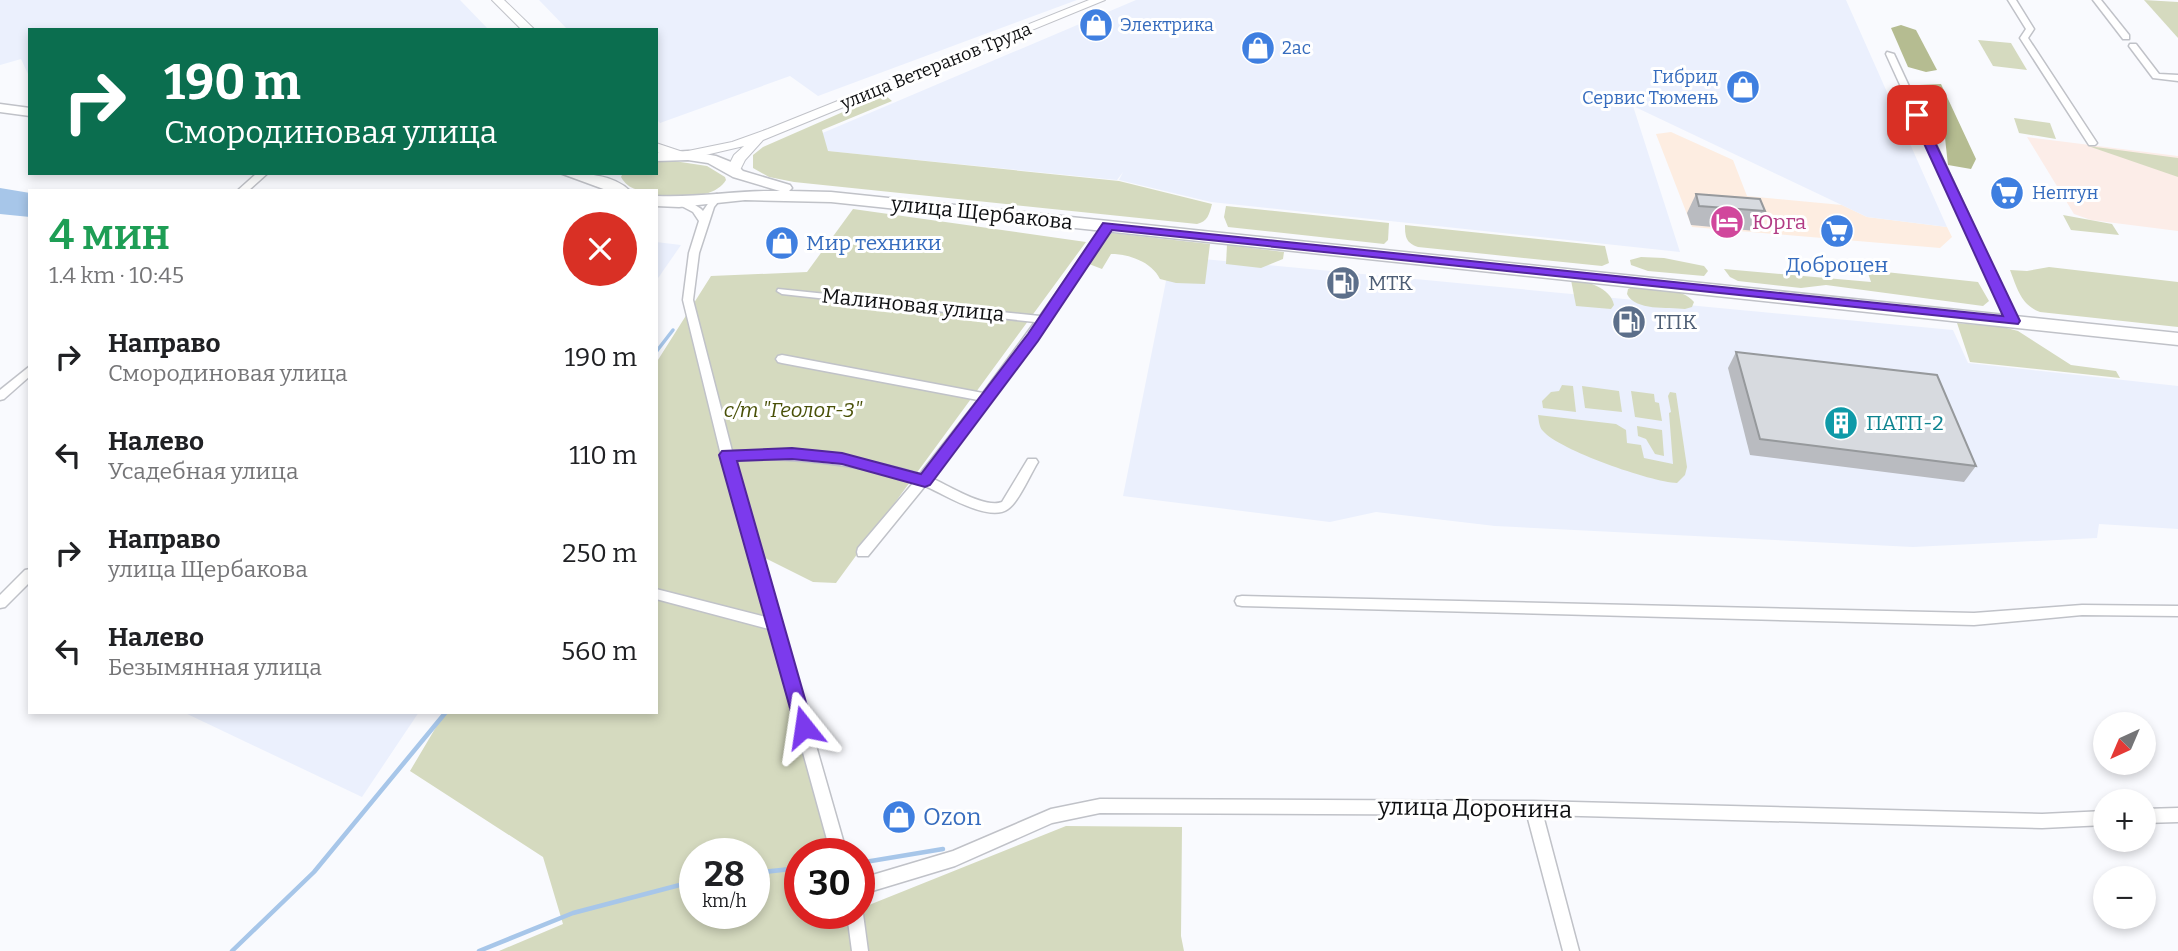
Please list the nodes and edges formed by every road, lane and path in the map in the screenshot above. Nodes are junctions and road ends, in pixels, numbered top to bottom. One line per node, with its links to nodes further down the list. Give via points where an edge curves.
1 (498, 0): 5 (main road)
2 (1099, 0): 13 (main road, улица Ветеранов Труда)
3 (2012, 0): 14 (street, via 2030,29 2024,38)
4 (2097, 0): 6 (street)
5 (527, 28)
6 (2126, 37)
7 (2133, 46): 9 (street)
8 (1890, 54): 33 (street)
9 (2156, 76): 10 (street)
10 (2178, 78)
11 (0, 108): 12 (main road)
12 (28, 112)
13 (773, 132): 16 (main road); 18 (main road, via 745,150)
14 (2092, 143)
15 (658, 149): 16 (main road)
16 (682, 156): 17 (main road); 18 (main road, via 706,159)
17 (658, 157)
18 (736, 171): 25 (main road, via 738,180); 26 (main road)
19 (261, 175): 22 (street)
20 (573, 175): 23 (main road)
21 (612, 175): 24 (main road)
22 (244, 189)
23 (618, 189)
24 (620, 189)
25 (717, 197): 26 (main road); 28 (main road); 29 (street)
26 (831, 197): 30 (main road, улица Щербакова)
27 (658, 201): 28 (main road)
28 (679, 202): 29 (street, via 697,210)
29 (704, 221): 39 (street, via 688,300)
30 (1108, 226): 32 (street); 33 (main road, улица Щербакова)
31 (782, 291): 32 (street, Малиновая улица)
32 (1044, 320): 38 (street)
33 (2013, 321): 34 (main road, улица Щербакова)
34 (2178, 339)
35 (782, 359): 38 (street)
36 (28, 372): 37 (street)
37 (0, 396)
38 (988, 398): 41 (street)
39 (727, 455): 41 (street, via 792,453 842,459); 48 (street)
40 (1032, 462): 41 (street, via 1006,505 996,509)
41 (925, 481): 42 (street)
42 (863, 552)
43 (28, 576): 46 (street)
44 (658, 595): 48 (street)
45 (1242, 601): 47 (street, via 1974,619 2082,610)
46 (0, 603)
47 (2178, 611)
48 (775, 625): 53 (street)
49 (1533, 808): 52 (street, улица Доронина); 54 (street, улица Доронина, via 1100,806 1051,816 955,858); 57 (street)
50 (2178, 814): 51 (street)
51 (2156, 815)
52 (2093, 819)
53 (835, 838)
54 (875, 882)
55 (857, 929): 56 (street)
56 (860, 951)
57 (1571, 951)

